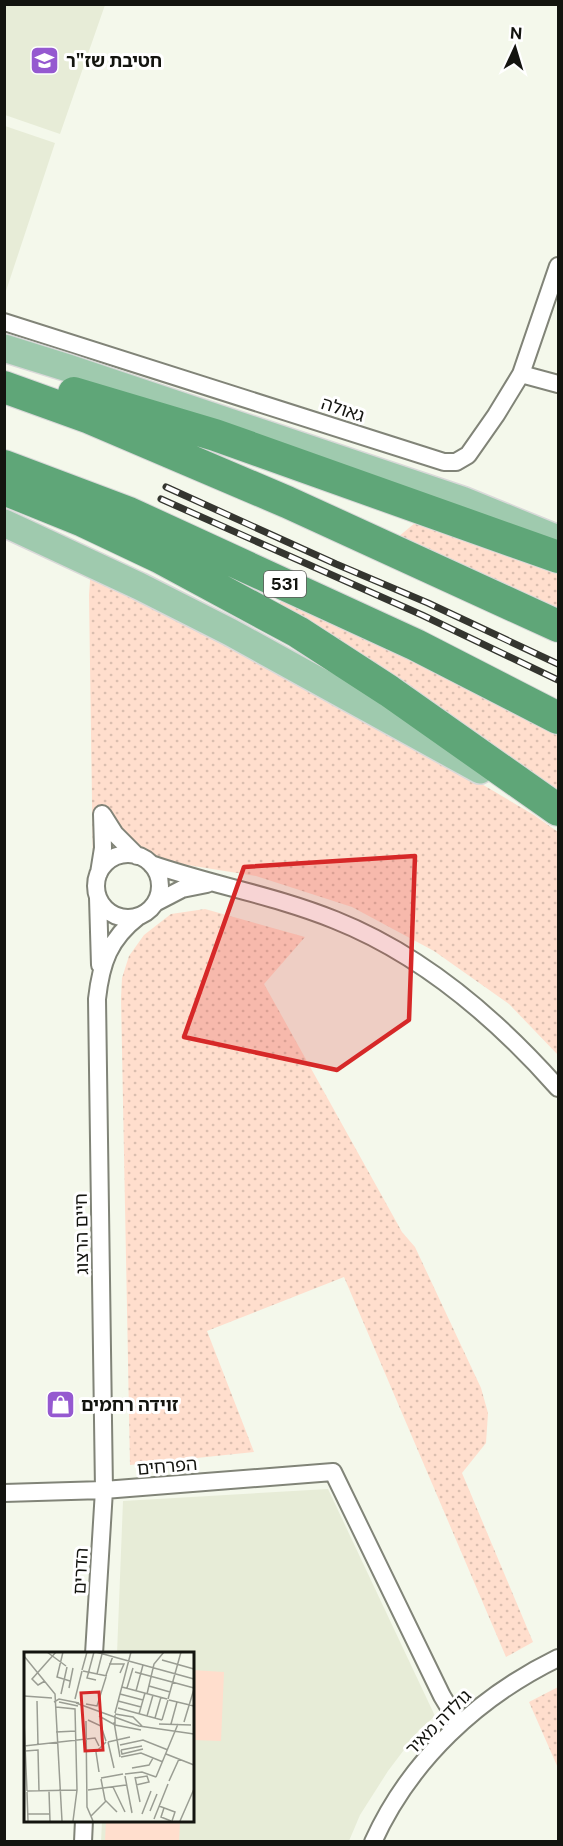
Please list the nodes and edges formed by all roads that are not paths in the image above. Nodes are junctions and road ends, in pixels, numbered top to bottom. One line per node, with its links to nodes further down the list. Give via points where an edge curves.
1 (558, 266): 5 (street, גאולה)
2 (4, 322): 5 (street, גאולה, via 444,462 456,462 468,455)
3 (4, 348): 11 (main road, via 462,500)
4 (4, 373): 12 (highway, via 215,435)
5 (521, 374): 6 (street)
6 (558, 384)
7 (4, 387): 13 (highway, via 90,418 287,502)
8 (4, 466): 14 (highway, 531, via 129,513 406,641)
9 (4, 489): 15 (highway, via 159,557 298,632 390,691)
10 (4, 523): 15 (main road, via 230,632)
11 (558, 539)
12 (558, 557)
13 (558, 626)
14 (558, 718)
15 (558, 812)
16 (144, 860): 17 (street, via 123,854 104,864); 17 (street, via 115,834 102,814 103,849); 18 (street); 20 (street, via 157,873 160,883)
17 (98, 873): 19 (street)
18 (211, 883): 20 (street, via 182,889); 23 (street, via 335,920 406,957 490,1018)
19 (98, 897): 21 (street, via 108,911 118,916); 22 (street, חיים הרצוג)
20 (155, 903): 21 (street)
21 (139, 916): 22 (street, חיים הרצוג, via 112,944)
22 (99, 978): 24 (street, חיים הרצוג)
23 (558, 1088)
24 (104, 1490): 25 (street, הפרחים); 26 (street, הדרים); 28 (street, הפרחים, via 333,1472)
25 (4, 1493)
26 (94, 1652)
27 (558, 1658): 28 (street, גולדה מאיר, via 510,1684)
28 (459, 1724): 31 (street, גולדה מאיר, via 407,1783)
29 (84, 1822): 30 (street)
30 (83, 1842)
31 (373, 1842)

